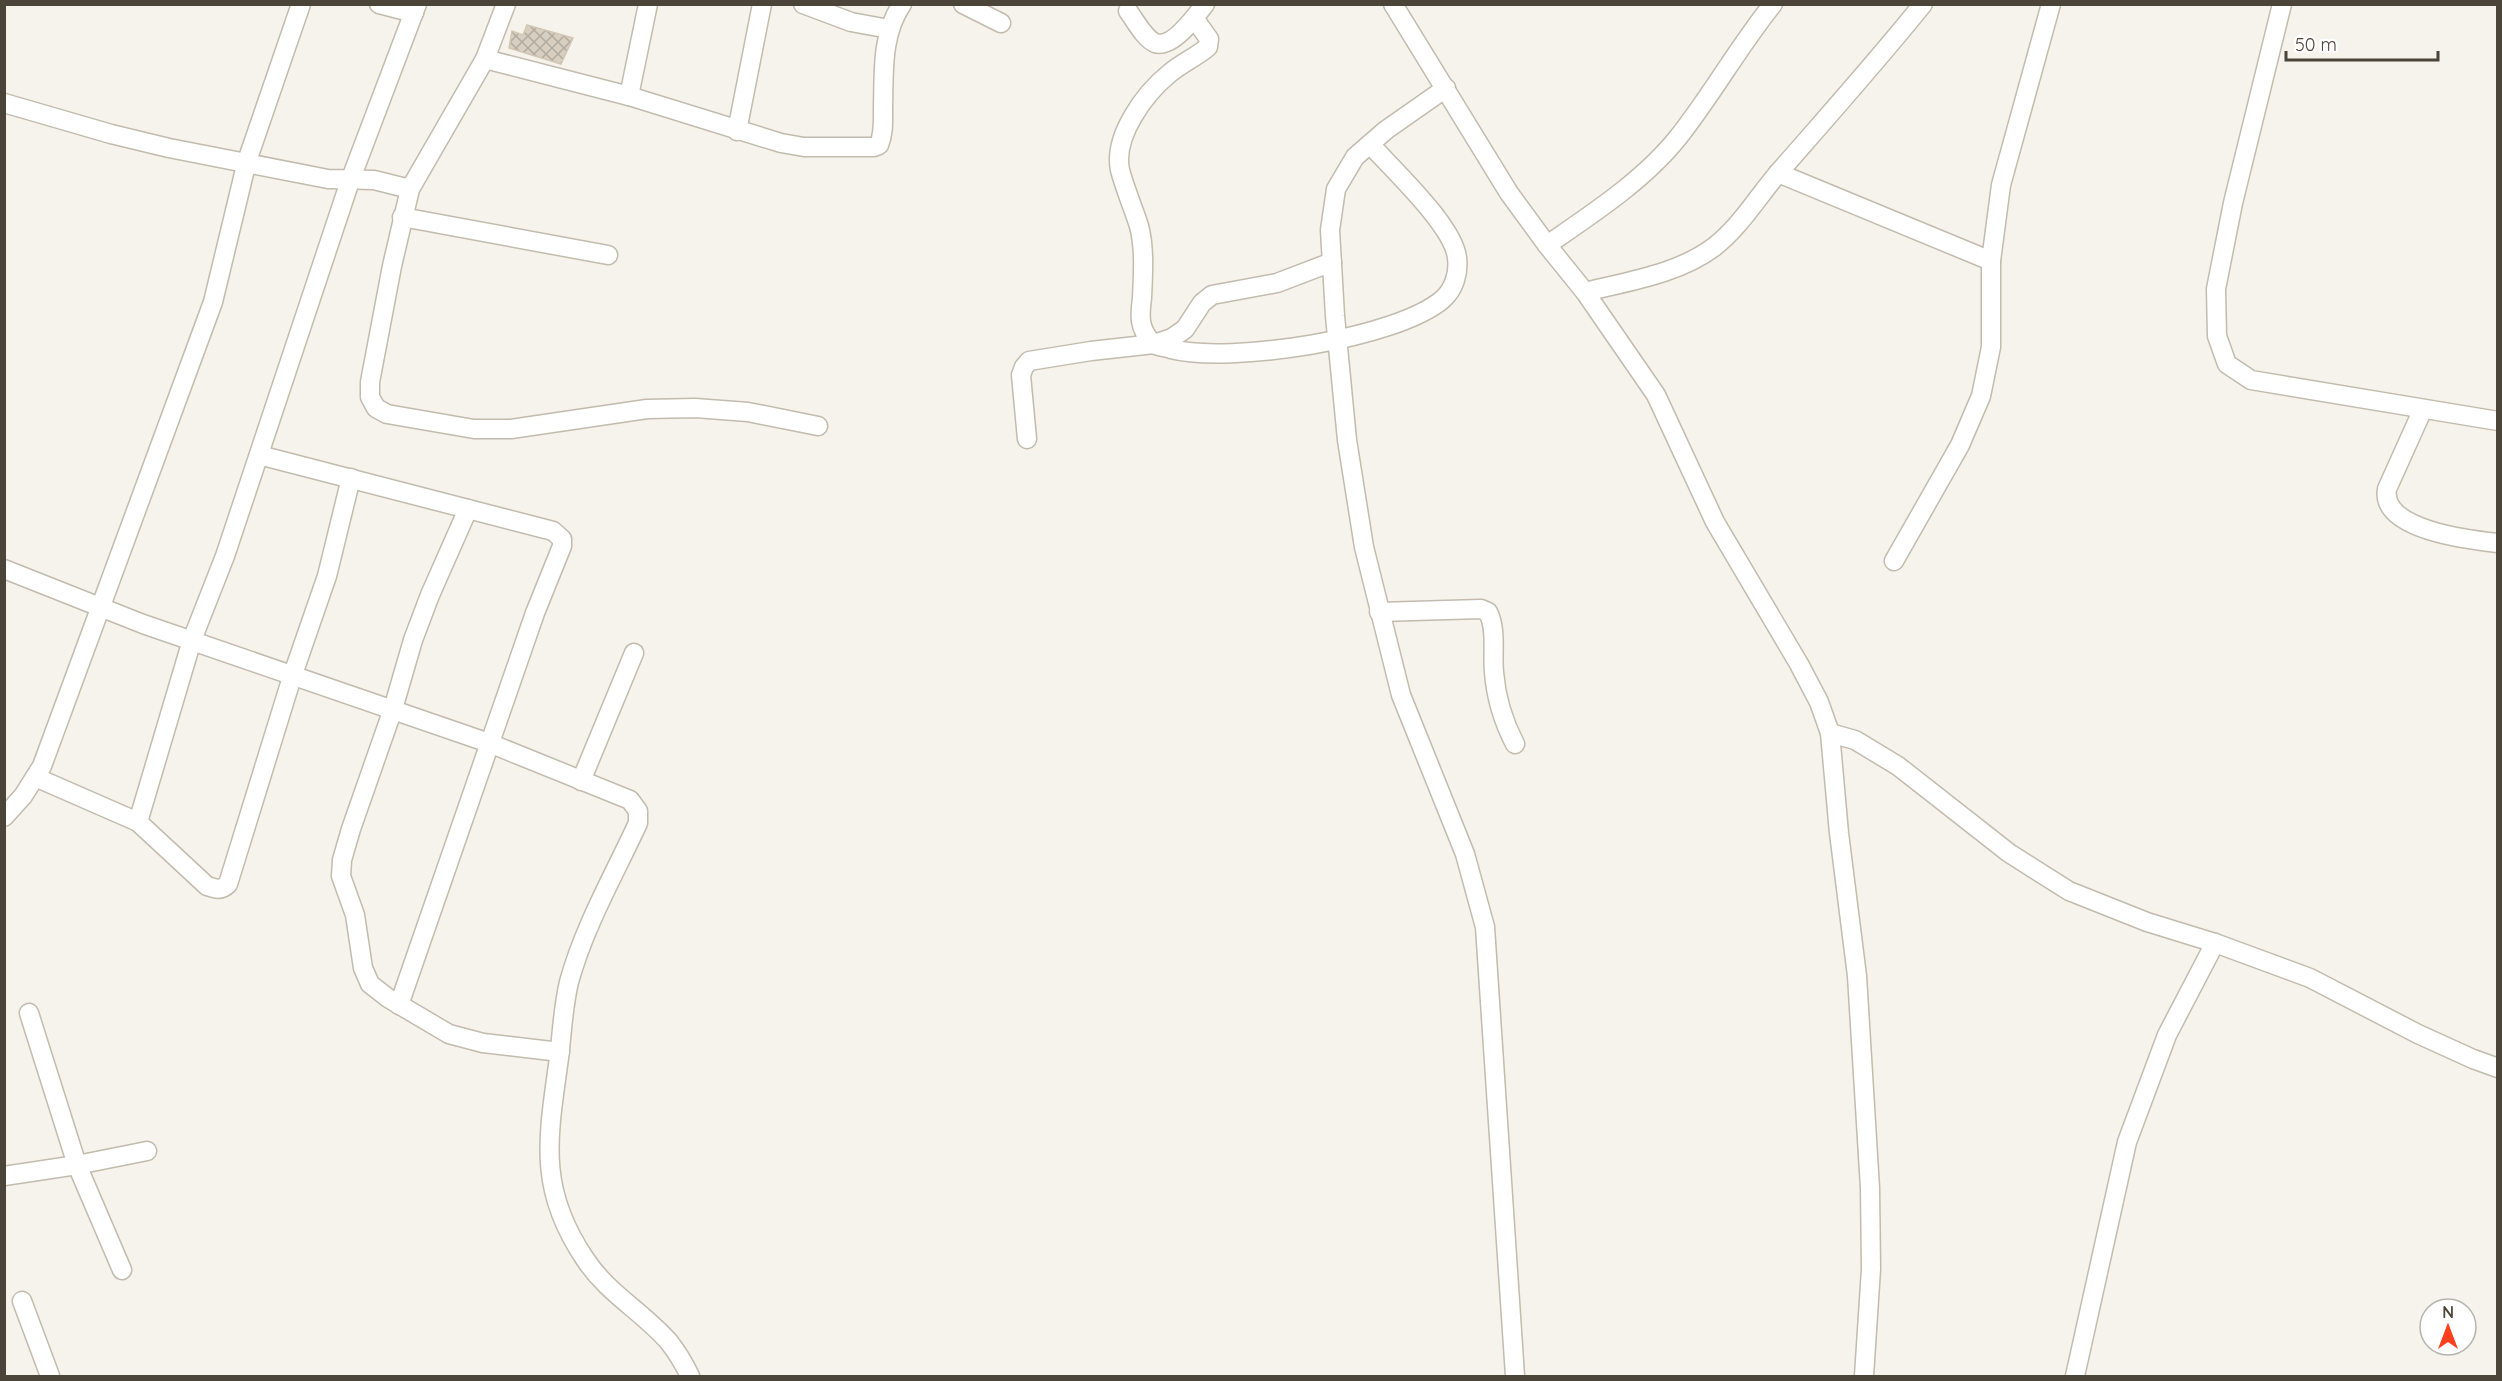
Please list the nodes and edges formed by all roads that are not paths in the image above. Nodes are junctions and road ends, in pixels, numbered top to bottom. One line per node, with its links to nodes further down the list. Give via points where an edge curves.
1 (302, 4): 25 (street)
2 (380, 4): 14 (street)
3 (506, 4): 19 (street)
4 (648, 4): 21 (street)
5 (762, 4): 23 (street)
6 (803, 4): 18 (street, via 840,19)
7 (902, 4): 18 (street)
8 (963, 4): 17 (street)
9 (1393, 4): 20 (street)
10 (1773, 4): 30 (street, via 1679,136 1603,207)
11 (1923, 4): 26 (street)
12 (2051, 4): 32 (street, via 2001,186)
13 (2282, 4): 37 (street, via 2240,170 2216,289 2217,336 2227,364 2251,380)
14 (415, 9): 27 (street)
15 (1128, 11): 16 (street, via 1154,42 1163,44 1174,39)
16 (1199, 11): 36 (street, via 1208,47 1170,73 1152,92 1122,137 1119,154 1120,169 1142,237 1141,320 1145,334)
17 (1001, 22)
18 (889, 29): 23 (street, via 879,145 804,147)
19 (485, 58): 21 (street); 28 (street)
20 (1446, 88): 24 (street); 30 (street, via 1509,193)
21 (629, 96): 23 (street)
22 (4, 103): 25 (street, via 111,134)
23 (736, 131)
24 (1370, 144): 33 (street, via 1355,157 1336,189 1330,230); 35 (street, via 1452,239 1457,259 1456,281 1444,298 1423,312 1390,326)
25 (247, 161): 27 (street); 47 (street, via 213,302)
26 (1778, 173): 32 (street); 34 (street, via 1746,215 1714,247 1667,272)
27 (350, 181): 28 (street, via 374,180); 41 (street)
28 (410, 189): 29 (street)
29 (402, 217): 31 (street); 39 (street, via 370,382 370,397 376,408 387,414 474,429 511,429 647,409 695,408 748,412)
30 (1546, 245): 34 (street)
31 (608, 255)
32 (1991, 261): 45 (street, via 1991,347 1980,396 1960,445)
33 (1332, 262): 35 (street); 36 (street, via 1277,283 1212,295 1185,329)
34 (1586, 292): 53 (street, via 1656,395 1715,522 1799,664)
35 (1337, 339): 36 (street, via 1218,354); 48 (street, via 1347,440)
36 (1154, 344): 40 (street, via 1029,362 1021,375)
37 (2423, 409): 38 (street); 44 (street, via 2387,489 2389,505 2403,518 2428,530)
38 (2498, 421)
39 (818, 426)
40 (1027, 439)
41 (259, 455): 42 (street); 49 (street)
42 (351, 478): 43 (street); 51 (street, via 327,576)
43 (468, 509): 52 (street, via 426,604); 54 (street, via 553,531 562,539)
44 (2498, 543)
45 (1894, 561)
46 (4, 569): 47 (street)
47 (101, 606): 49 (street); 56 (street)
48 (1379, 612): 55 (street, via 1488,612 1493,627 1497,700); 72 (street, via 1401,695 1465,854 1485,927)
49 (192, 640): 51 (street); 59 (street)
50 (634, 653): 57 (street)
51 (292, 676): 52 (street); 59 (street, via 224,888 207,886)
52 (393, 709): 54 (street); 61 (street, via 351,829 341,876 355,915 363,968 370,984)
53 (1830, 733): 60 (street, via 1855,740 1898,766 2009,853 2069,891); 73 (street, via 1857,976 1869,1177 1871,1269)
54 (489, 743): 57 (street); 61 (street)
55 (1515, 744)
56 (35, 777): 58 (street); 59 (street)
57 (581, 781): 63 (street, via 630,801 638,811 638,823 586,935 569,982)
58 (4, 818)
59 (138, 822)
60 (2215, 943): 64 (street, via 2310,978 2418,1034); 74 (street, via 2168,1035 2127,1142)
61 (399, 1005): 63 (street, via 449,1034 483,1043)
62 (29, 1013): 66 (street)
63 (560, 1052): 71 (street, via 549,1167 563,1217 585,1259 612,1292 668,1341)
64 (2498, 1068)
65 (147, 1152): 66 (street)
66 (77, 1165): 67 (street); 68 (street)
67 (4, 1176)
68 (122, 1270)
69 (22, 1301): 70 (street)
70 (50, 1377)
71 (690, 1377)
72 (1515, 1377)
73 (1864, 1377)
74 (2075, 1377)

